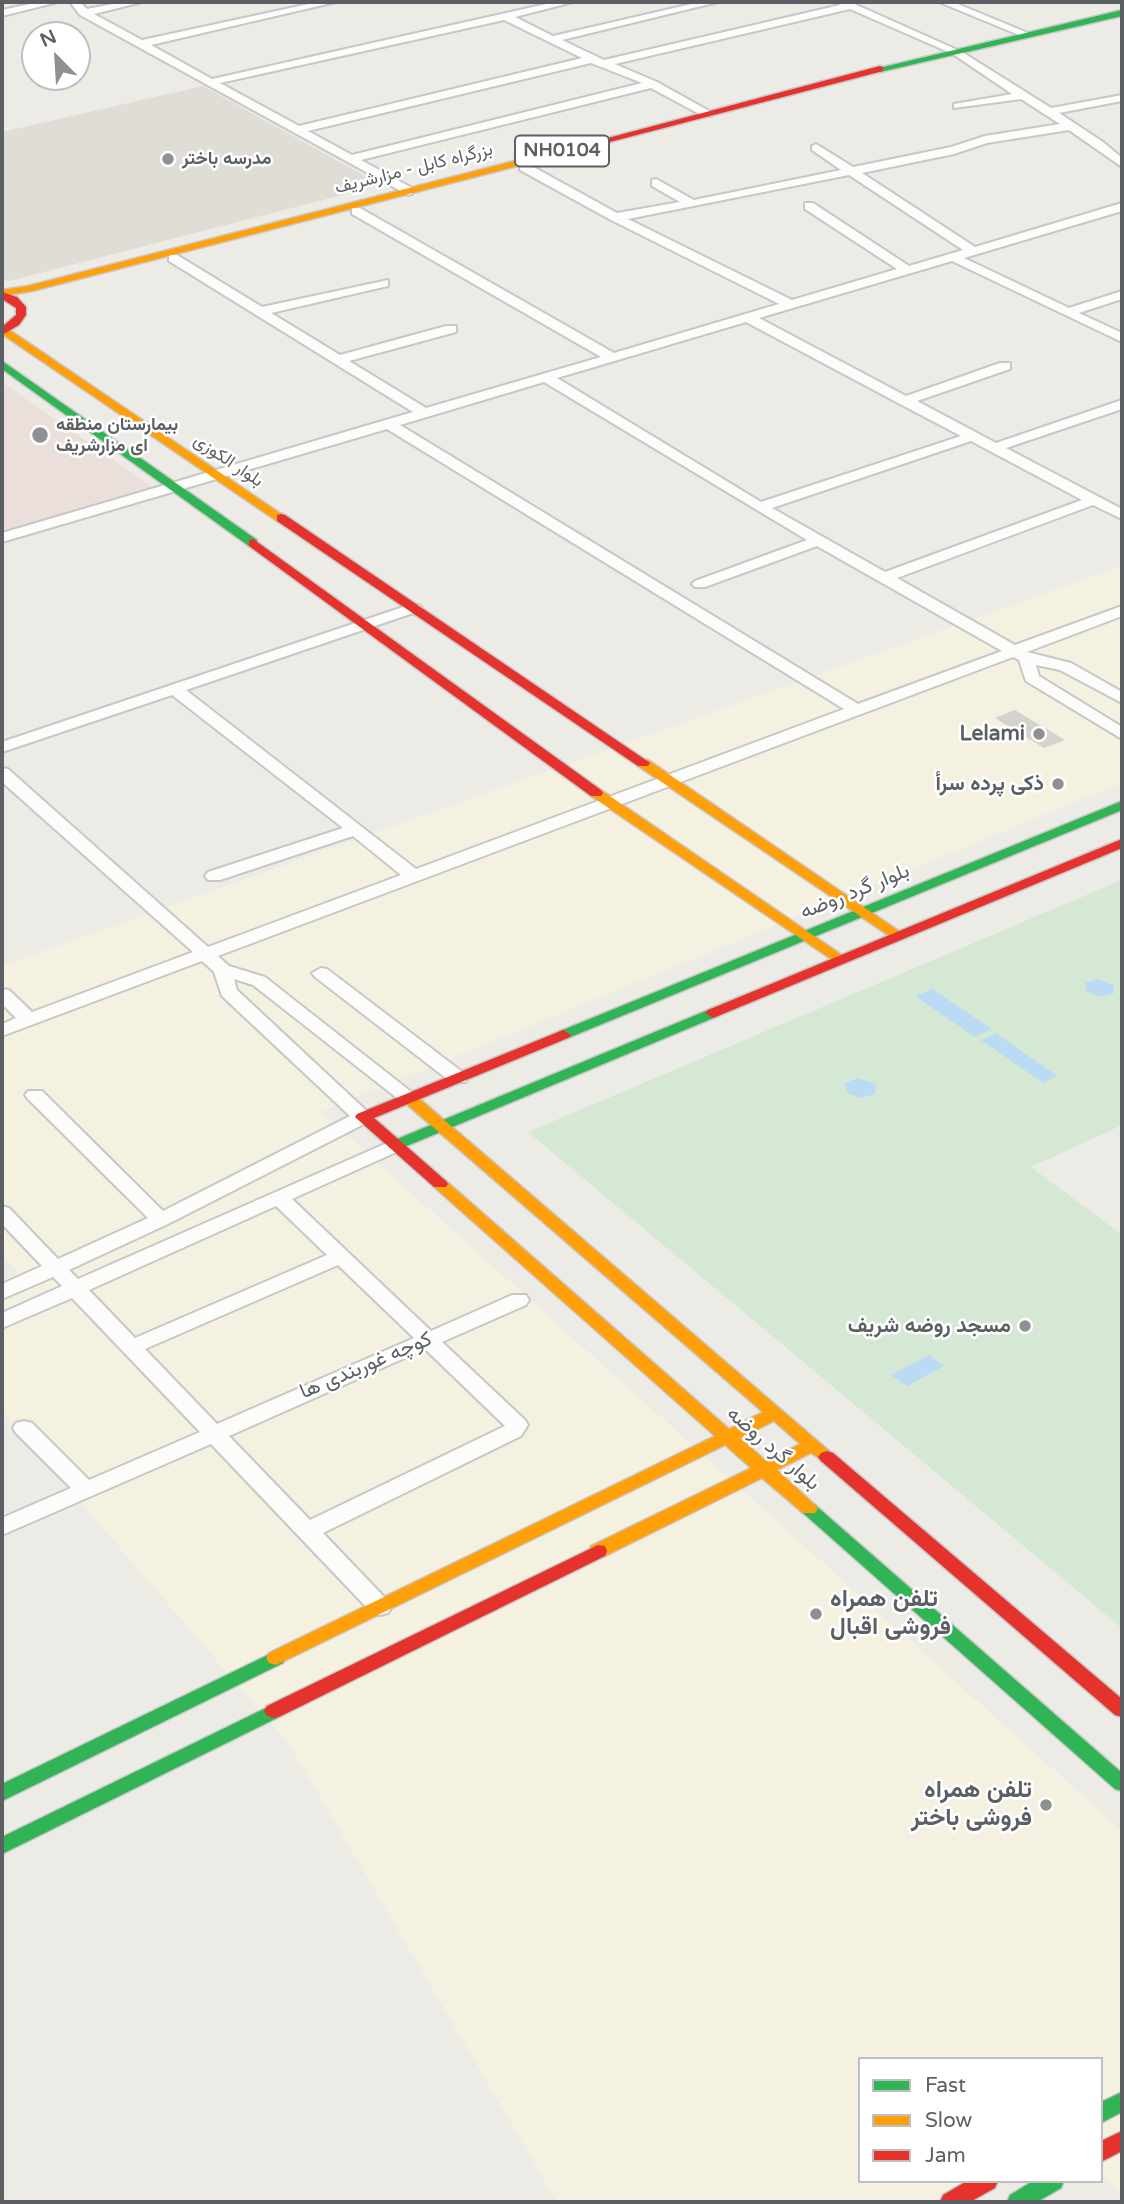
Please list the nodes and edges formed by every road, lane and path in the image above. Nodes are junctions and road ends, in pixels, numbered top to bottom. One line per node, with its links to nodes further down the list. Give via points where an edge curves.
1 (53, 2): 9 (street)
2 (75, 2): 10 (street)
3 (137, 2): 10 (street)
4 (331, 2): 16 (street)
5 (568, 2): 12 (street)
6 (713, 2): 15 (street)
7 (944, 2): 14 (street)
8 (846, 4): 17 (street); 19 (street)
9 (2, 13)
10 (84, 13): 16 (street)
11 (1122, 13): 14 (main road, بزرگراه کابل - مزارشریف / NH0104)
12 (505, 16): 15 (street); 20 (street)
13 (1122, 18): 17 (main road, بزرگراه کابل - مزارشریف / NH0104)
14 (1023, 33): 17 (main road, بزرگراه کابل - مزارشریف / NH0104)
15 (552, 39): 18 (street)
16 (141, 44): 20 (street)
17 (955, 52): 22 (street); 26 (main road, بزرگراه کابل - مزارشریف / NH0104); 32 (main road, بزرگراه کابل - مزارشریف / NH0104)
18 (592, 59): 19 (street); 28 (street)
19 (606, 64): 21 (street)
20 (211, 82): 28 (street)
21 (653, 84): 26 (street); 30 (street)
22 (1024, 94): 24 (street); 25 (street)
23 (1122, 98): 25 (street)
24 (958, 106)
25 (1048, 112): 27 (street)
26 (707, 114): 35 (main road, بزرگراه کابل - مزارشریف / NH0104)
27 (1072, 127): 31 (street); 33 (street, via 985,140)
28 (299, 130): 30 (street)
29 (816, 148): 33 (street)
30 (352, 159): 35 (street)
31 (1122, 164)
32 (523, 167): 39 (main road, بزرگراه کابل - مزارشریف / NH0104); 40 (street)
33 (850, 171): 36 (street); 41 (street)
34 (656, 183): 36 (street)
35 (408, 191): 46 (main road, بزرگراه کابل - مزارشریف / NH0104)
36 (692, 204): 40 (street)
37 (809, 206): 44 (street)
38 (1122, 207): 41 (street)
39 (356, 211): 43 (main road, بزرگراه کابل - مزارشریف / NH0104); 56 (street)
40 (615, 217): 48 (street)
41 (973, 251): 42 (street)
42 (953, 257): 44 (street); 51 (street)
43 (173, 258): 49 (main road, بزرگراه کابل - مزارشریف / NH0104, via 36,294); 50 (street)
44 (907, 271): 48 (street)
45 (383, 282): 50 (street)
46 (2, 294): 49 (main road, NH0104)
47 (1122, 295): 51 (street)
48 (791, 305): 52 (street)
49 (21, 307): 54 (main road, NH0104, via 17,321)
50 (259, 312): 57 (street)
51 (1068, 312): 55 (street)
52 (748, 318): 56 (street); 61 (street)
53 (452, 329): 57 (street)
54 (3, 331): 67 (main road, بلوار الکوزی)
55 (1122, 338)
56 (613, 358): 60 (street)
57 (337, 359): 63 (street)
58 (2, 364): 68 (main road)
59 (1004, 366): 61 (street)
60 (547, 378): 63 (street); 70 (street)
61 (905, 401): 65 (street)
62 (1122, 404): 66 (street)
63 (426, 414): 64 (street)
64 (391, 425): 67 (street); 82 (street)
65 (973, 436): 66 (street); 70 (street)
66 (994, 448): 69 (street)
67 (214, 475): 68 (street); 76 (main road, بلوار الکوزی)
68 (173, 487): 72 (street); 78 (main road)
69 (1094, 500): 71 (street); 74 (street)
70 (760, 507): 73 (street)
71 (1122, 515)
72 (2, 538)
73 (819, 540): 74 (street); 75 (street)
74 (886, 577): 79 (street)
75 (700, 584)
76 (414, 608): 78 (street); 86 (main road, بلوار الکوزی)
77 (1122, 611): 79 (street)
78 (366, 625): 80 (street); 87 (main road)
79 (1021, 654): 81 (street, via 1065,666); 82 (street); 83 (street, via 1032,678)
80 (174, 690): 84 (street); 89 (street)
81 (1122, 698)
82 (855, 709): 86 (street)
83 (1122, 734)
84 (2, 747)
85 (2, 773): 96 (street)
86 (669, 783): 87 (street); 93 (main road, بلوار الکوزی)
87 (610, 803): 91 (street); 94 (main road)
88 (1122, 805): 93 (main road, بلوار گرد روضه)
89 (355, 830): 91 (street); 92 (street)
90 (1122, 843): 95 (main road)
91 (413, 875): 96 (street)
92 (214, 876)
93 (862, 912): 94 (main road, بلوار گرد روضه); 95 (main road, بلوار الکوزی)
94 (804, 936): 97 (main road); 103 (main road, بلوار گرد روضه)
95 (899, 936): 97 (main road)
96 (205, 954): 98 (street); 101 (street)
97 (842, 960): 107 (main road)
98 (223, 970): 105 (street, via 259,981); 106 (street, via 228,992)
99 (321, 973): 103 (street)
100 (2, 994): 101 (street)
101 (29, 1020): 102 (street)
102 (2, 1030)
103 (458, 1078): 105 (main road, بلوار گرد روضه)
104 (35, 1095): 111 (street)
105 (409, 1098): 106 (main road, بلوار گرد روضه); 107 (main road, بلوار گرد روضه)
106 (363, 1116): 108 (main road, بلوار گرد روضه); 111 (street)
107 (442, 1126): 108 (main road); 120 (main road, بلوار گرد روضه)
108 (396, 1146): 109 (street); 123 (main road, بلوار گرد روضه)
109 (279, 1198): 112 (street); 114 (street)
110 (2, 1212): 113 (street)
111 (160, 1220): 113 (street)
112 (339, 1257): 118 (street); 119 (street)
113 (57, 1269): 114 (street); 115 (street)
114 (77, 1289): 117 (street); 119 (street)
115 (2, 1293)
116 (519, 1300): 118 (street, کوچه غوربندی ها)
117 (2, 1321)
118 (427, 1340): 122 (street, کوچه غوربندی ها); 128 (street, via 517,1428)
119 (132, 1347): 122 (street)
120 (776, 1413): 123 (main road); 124 (main road, بلوار گرد روضه)
121 (24, 1428): 126 (street)
122 (214, 1432): 126 (street, کوچه غوربندی ها); 128 (street)
123 (727, 1437): 125 (main road, بلوار گرد روضه); 129 (main road)
124 (813, 1445): 125 (main road); 130 (main road, بلوار گرد روضه)
125 (764, 1469): 131 (main road, بلوار گرد روضه); 133 (main road)
126 (85, 1489): 127 (street, کوچه غوربندی ها)
127 (2, 1527)
128 (308, 1531): 129 (street)
129 (380, 1607): 132 (main road)
130 (1122, 1710)
131 (1122, 1784)
132 (2, 1793)
133 (2, 1846)
134 (1122, 2101): 135 (main road)
135 (1103, 2113)
136 (1122, 2140): 137 (main road)
137 (1103, 2152)
138 (984, 2183): 140 (main road)
139 (1050, 2183): 141 (main road)
140 (951, 2202)
141 (1018, 2202)

